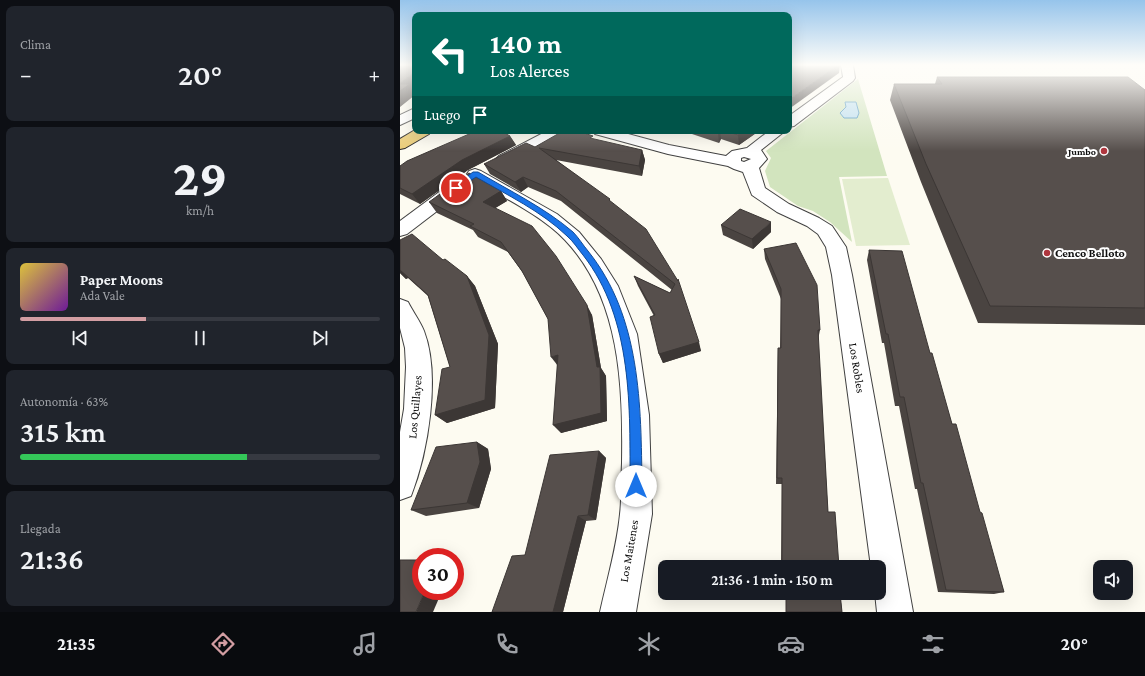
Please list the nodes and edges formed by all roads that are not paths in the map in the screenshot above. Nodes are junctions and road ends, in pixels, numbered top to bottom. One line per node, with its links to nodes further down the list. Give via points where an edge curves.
1 (828, 94): 4 (street)
2 (412, 114): 3 (street)
3 (400, 120)
4 (792, 121)
5 (419, 134): 9 (main road)
6 (552, 134): 11 (street)
7 (630, 134): 10 (street, via 668,149)
8 (774, 134): 10 (street)
9 (400, 145)
10 (743, 159): 16 (street, Los Robles, via 758,191 783,208 825,230 836,247)
11 (475, 174): 12 (street); 15 (street, Los Maitenes, via 551,218 572,236 594,264 610,292 625,334 636,415 636,514)
12 (400, 230)
13 (400, 308): 14 (street, Los Quillayes, via 413,332 418,360 419,389 413,439)
14 (400, 485)
15 (618, 612)
16 (895, 612)

